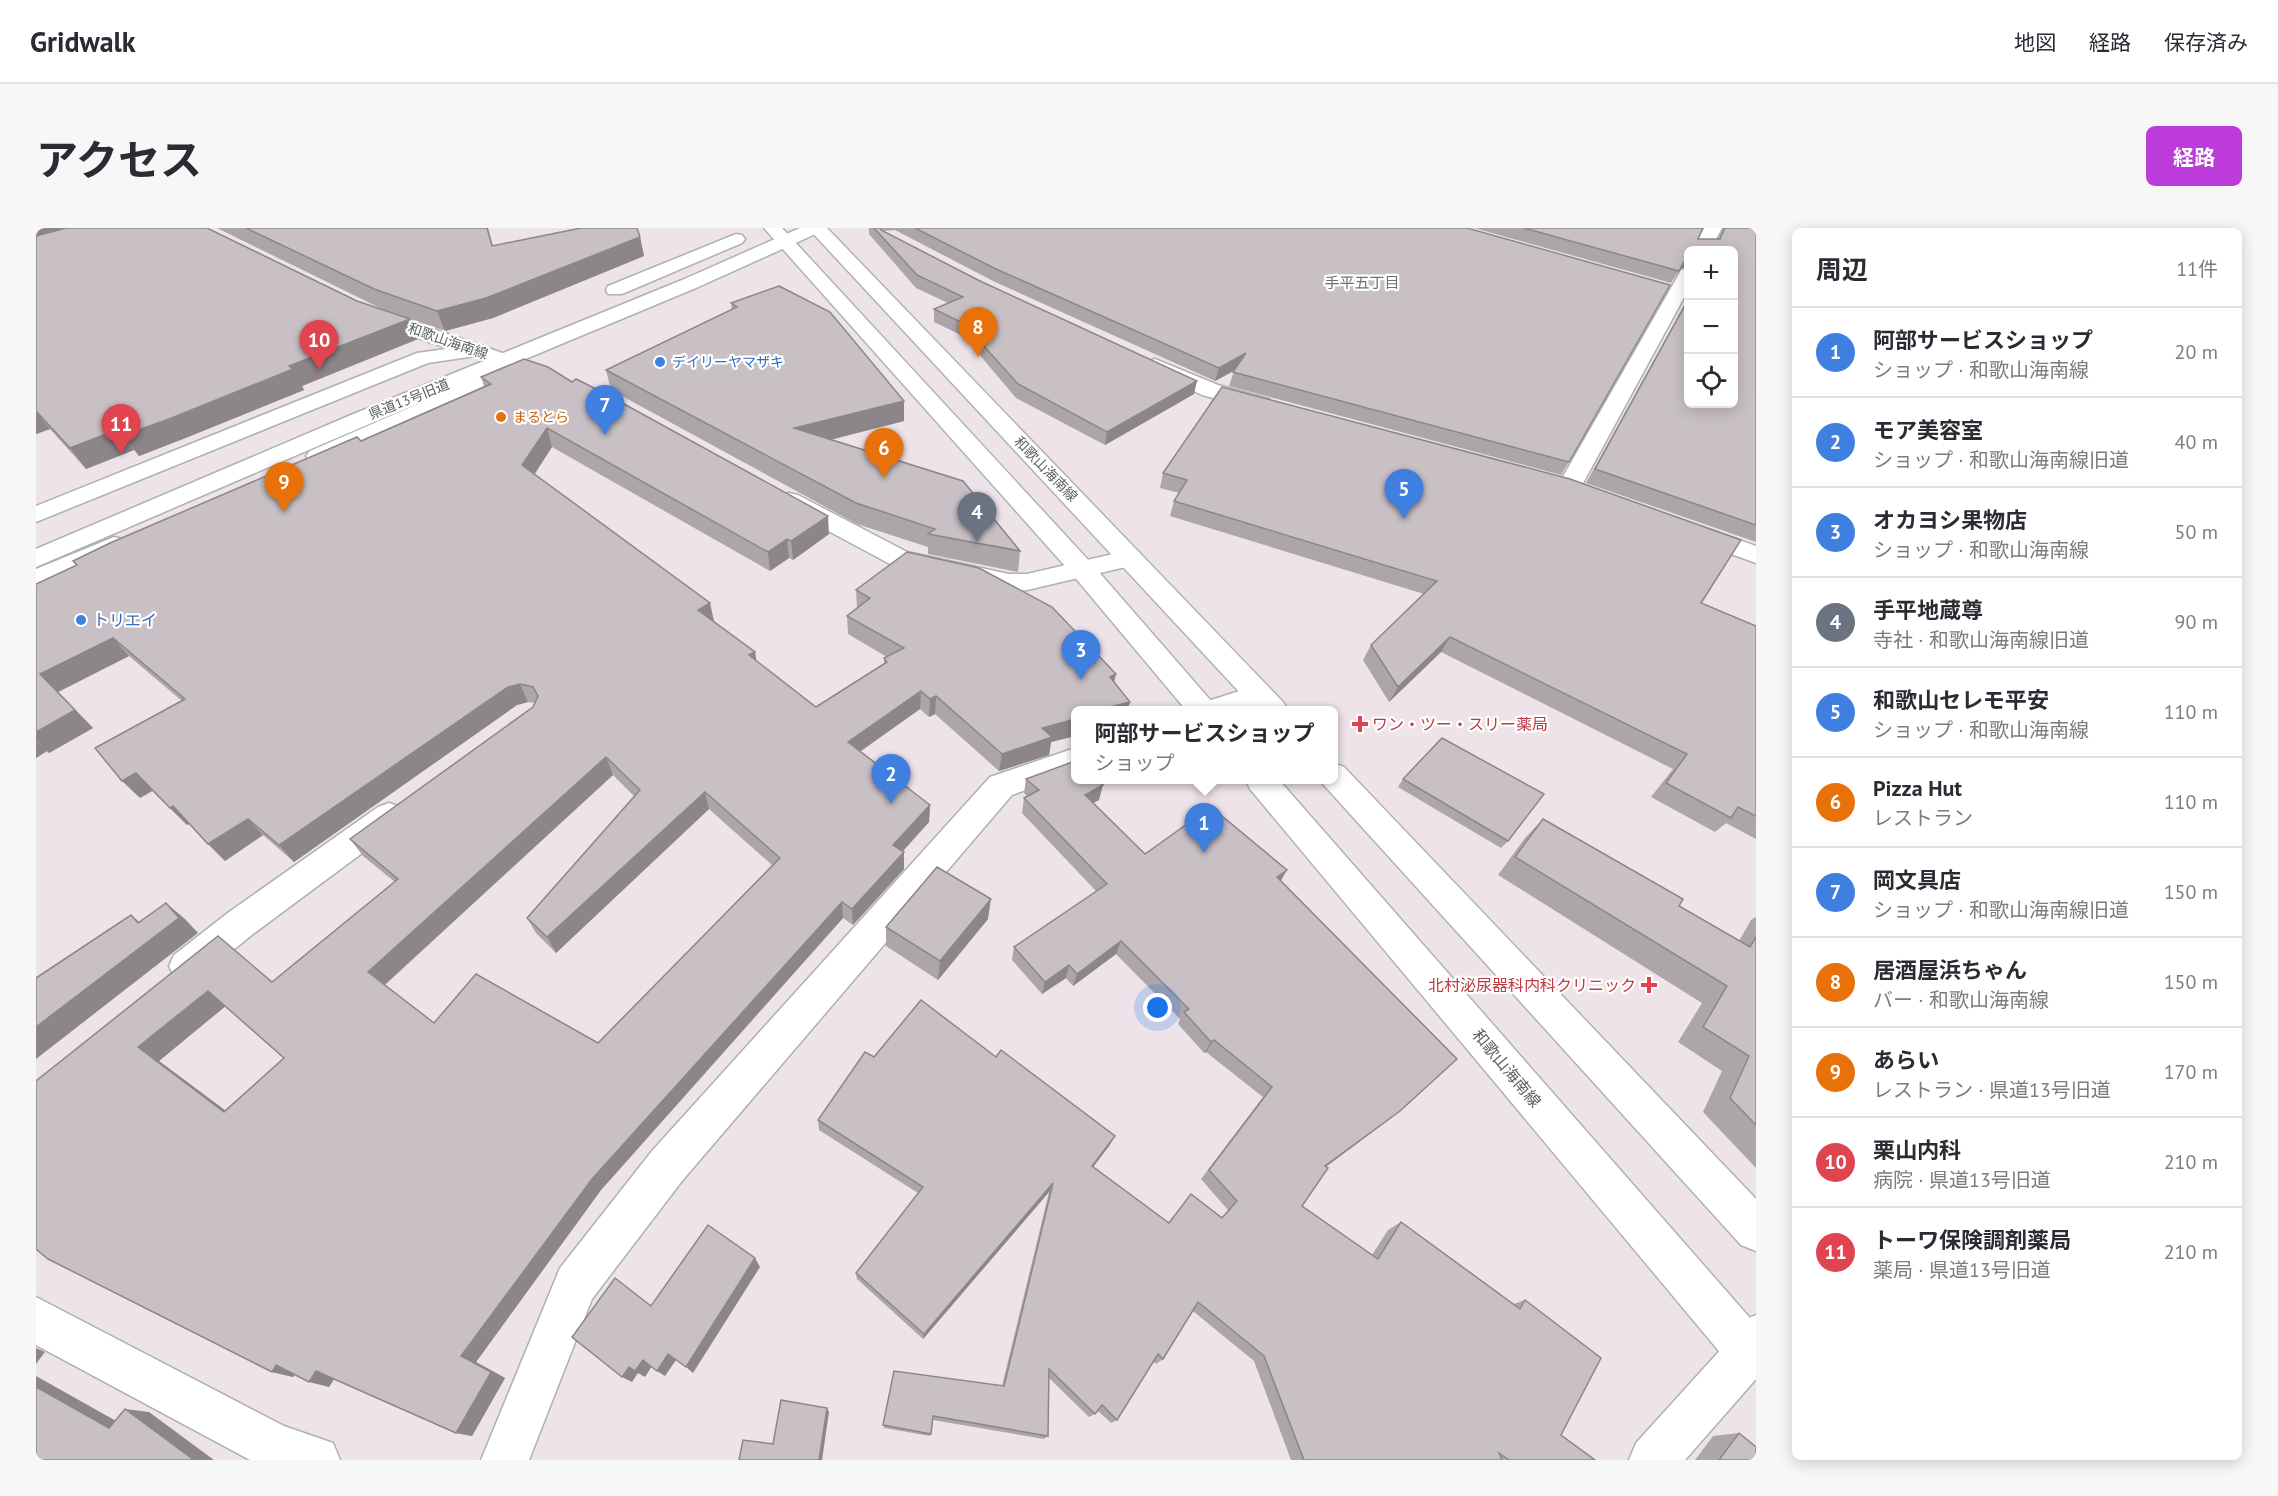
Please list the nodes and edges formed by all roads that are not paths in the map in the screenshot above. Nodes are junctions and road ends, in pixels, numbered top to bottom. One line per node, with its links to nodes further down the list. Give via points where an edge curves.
1 (761, 228): 9 (street)
2 (815, 228): 4 (street, 県道13号旧道); 23 (street, 和歌山海南線)
3 (1713, 228): 5 (street)
4 (778, 235): 11 (street, 県道13号旧道, via 689,284); 25 (street)
5 (1703, 246)
6 (1684, 283): 8 (street)
7 (1656, 288): 8 (street)
8 (1678, 294): 17 (street)
9 (601, 296)
10 (353, 305): 12 (street, 和歌山海南線)
11 (505, 349): 12 (street, 県道13号旧道); 14 (street); 16 (street, 県道13号旧道); 26 (street, via 488,382)
12 (475, 351): 16 (street, 県道13号旧道); 19 (street, via 424,357)
13 (1135, 356): 15 (street, via 1210,390)
14 (536, 370)
15 (1277, 408)
16 (355, 413): 21 (street, 県道13号旧道); 24 (street, 県道13号旧道)
17 (1569, 488)
18 (768, 489): 25 (street, via 899,558 1009,583)
19 (36, 515)
20 (1679, 527): 22 (street)
21 (36, 536)
22 (1756, 555)
23 (1130, 558): 25 (street); 27 (street, 和歌山海南線)
24 (36, 559)
25 (1082, 569): 28 (street)
26 (36, 579)
27 (1266, 703): 29 (street)
28 (1198, 706)
29 (1247, 706)
30 (1071, 761): 39 (street, via 1001,786 667,1166 576,1284)
31 (1338, 780): 35 (street)
32 (1264, 784): 37 (street, 和歌山海南線)
33 (414, 798): 34 (street)
34 (166, 982)
35 (1756, 1230)
36 (36, 1320): 38 (street, via 275,1447)
37 (1754, 1350): 40 (street)
38 (316, 1460)
39 (505, 1460)
40 (1653, 1460)

